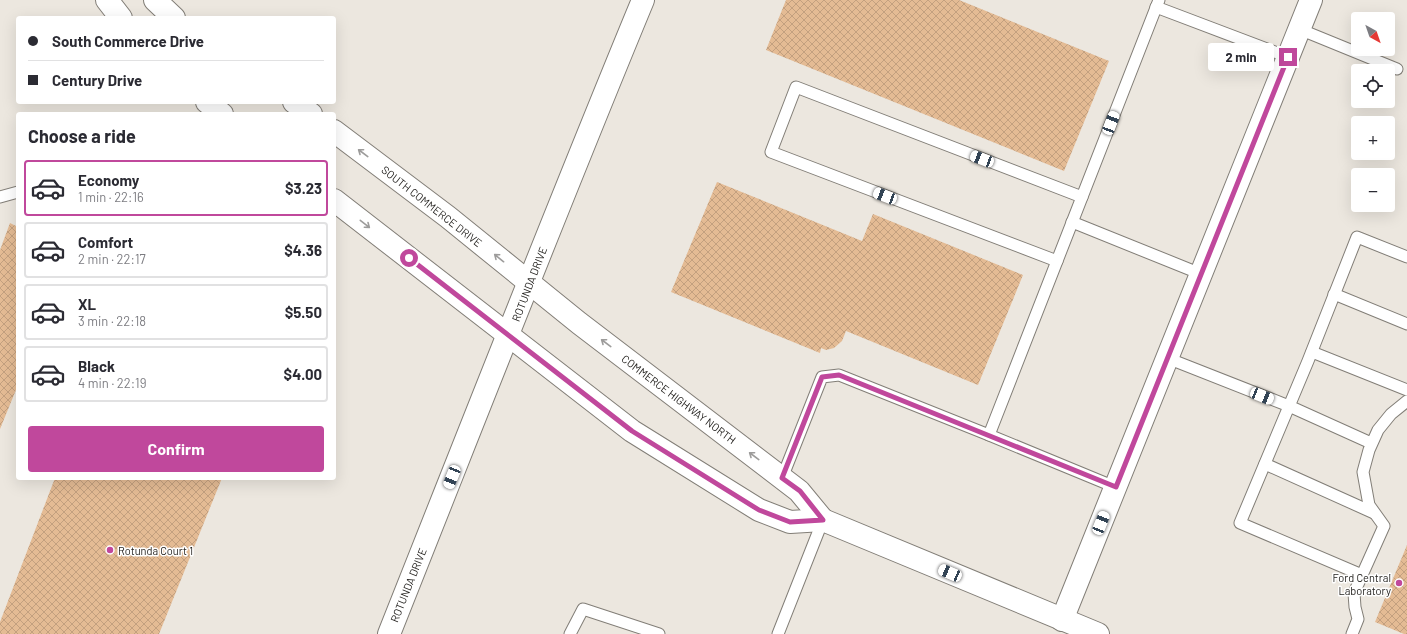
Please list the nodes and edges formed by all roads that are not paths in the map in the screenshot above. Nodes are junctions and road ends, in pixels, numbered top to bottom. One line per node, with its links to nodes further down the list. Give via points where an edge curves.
1 (107, 0): 6 (street)
2 (155, 0): 7 (street)
3 (643, 0): 24 (street, ROTUNDA DRIVE)
4 (1311, 0): 8 (street)
5 (1158, 3): 9 (lane); 18 (lane)
6 (120, 16)
7 (172, 16)
8 (1299, 29): 9 (street); 10 (lane)
9 (1288, 57): 23 (street)
10 (1397, 68)
11 (210, 104): 13 (street)
12 (297, 104): 14 (street)
13 (220, 112)
14 (308, 112)
15 (336, 133): 24 (street, SOUTH COMMERCE DRIVE, one-way to 15)
16 (16, 193): 17 (lane)
17 (0, 197)
18 (1082, 197): 20 (lane); 22 (lane, via 796,87 770,152)
19 (336, 202): 27 (street, one-way to 27)
20 (1072, 222): 22 (lane); 23 (lane)
21 (1407, 257): 25 (lane, via 1356,237)
22 (1057, 261): 33 (lane)
23 (1201, 274): 29 (street)
24 (530, 283): 27 (street, ROTUNDA DRIVE); 36 (street, COMMERCE HIGHWAY NORTH, one-way to 24)
25 (1334, 294): 26 (lane); 28 (lane)
26 (1407, 324)
27 (509, 335): 39 (street, COMMERCE HIGHWAY NORTH, via 632,431 759,510 790,522); 42 (street, ROTUNDA DRIVE)
28 (1312, 352): 30 (lane); 32 (lane)
29 (1167, 358): 32 (lane); 37 (street)
30 (1407, 390)
31 (1407, 401): 34 (lane, via 1378,430)
32 (1289, 406): 34 (lane); 35 (lane)
33 (989, 435): 36 (lane, via 839,375 822,377); 37 (lane)
34 (1372, 443): 38 (lane, via 1363,472 1369,504)
35 (1265, 464): 38 (lane); 40 (lane, via 1240,522)
36 (782, 478): 39 (street, COMMERCE HIGHWAY NORTH, via 800,491)
37 (1116, 487): 41 (street)
38 (1374, 513): 40 (lane, via 1384,526)
39 (823, 520): 41 (street, COMMERCE HIGHWAY NORTH); 45 (lane)
40 (1362, 576): 47 (lane, via 1354,593 1358,619)
41 (1062, 620): 46 (street, COMMERCE HIGHWAY NORTH)
42 (388, 634)
43 (570, 634): 44 (lane, via 583,609)
44 (659, 634)
45 (778, 634)
46 (1098, 634)
47 (1352, 634)

